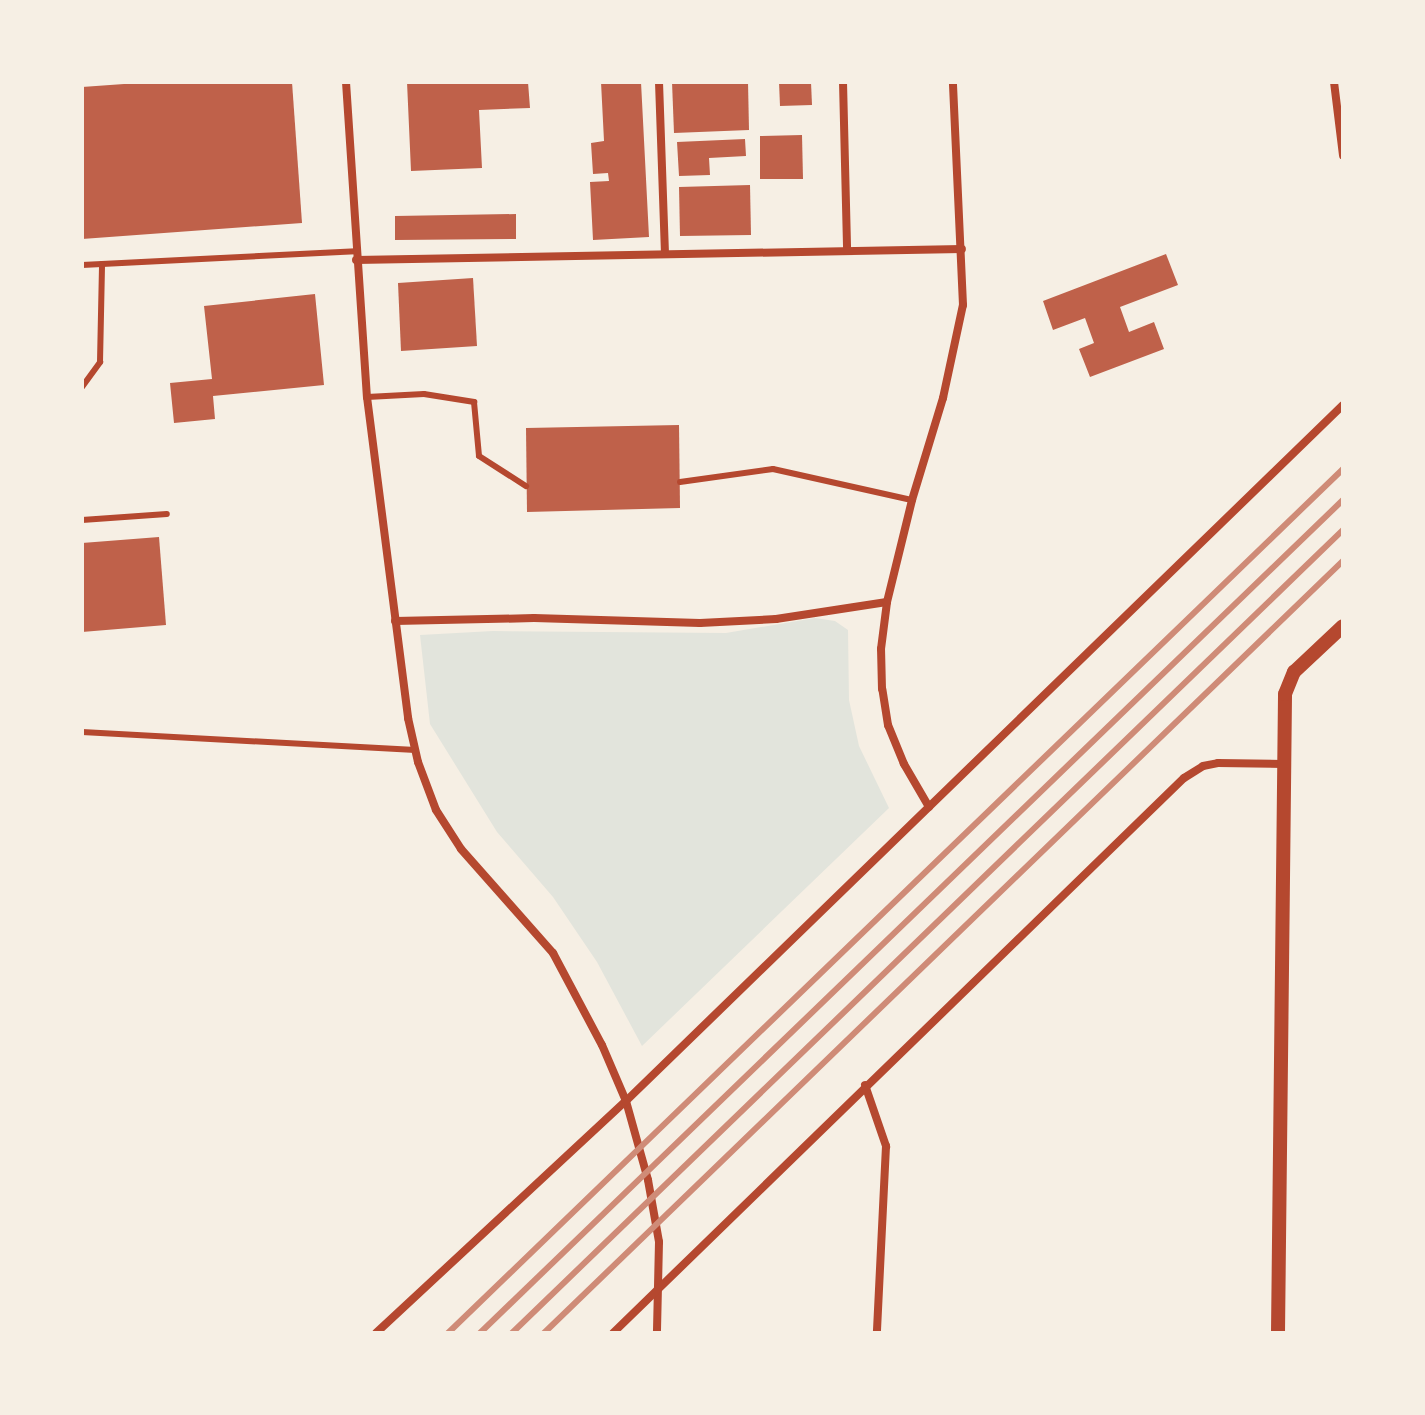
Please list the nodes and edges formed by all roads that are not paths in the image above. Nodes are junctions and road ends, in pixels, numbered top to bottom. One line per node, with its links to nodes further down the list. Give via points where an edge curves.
1 (346, 82): 10 (street)
2 (659, 82): 9 (street)
3 (843, 82): 8 (street)
4 (953, 82): 7 (street)
5 (1334, 82): 6 (street)
6 (1343, 155)
7 (962, 249): 8 (street); 18 (street, via 958,334)
8 (847, 251): 9 (street)
9 (665, 254): 10 (street)
10 (356, 256): 11 (lane); 14 (street)
11 (102, 264): 12 (lane); 13 (lane, via 100,362)
12 (82, 265)
13 (82, 387)
14 (367, 397): 17 (lane, via 424,394 474,402 479,456); 22 (street)
15 (1343, 405): 27 (street)
16 (680, 482): 18 (lane, via 773,469)
17 (526, 486)
18 (912, 500): 21 (street)
19 (167, 514): 20 (lane)
20 (82, 520)
21 (887, 602): 22 (street, via 776,619 700,623); 27 (street, via 881,662 884,707 896,748)
22 (395, 621): 25 (street)
23 (1343, 626): 26 (street, via 1294,672 1285,694)
24 (82, 732): 25 (lane)
25 (416, 750): 29 (street, via 436,810 461,849 534,930 573,986)
26 (1283, 764): 28 (street, via 1218,763 1184,778); 35 (street)
27 (929, 807): 29 (street)
28 (865, 1085): 30 (street); 34 (street, via 886,1146)
29 (626, 1101): 30 (street, via 648,1180 659,1242); 31 (street)
30 (660, 1287): 32 (street); 33 (street)
31 (376, 1333)
32 (613, 1333)
33 (657, 1333)
34 (877, 1333)
35 (1278, 1333)

